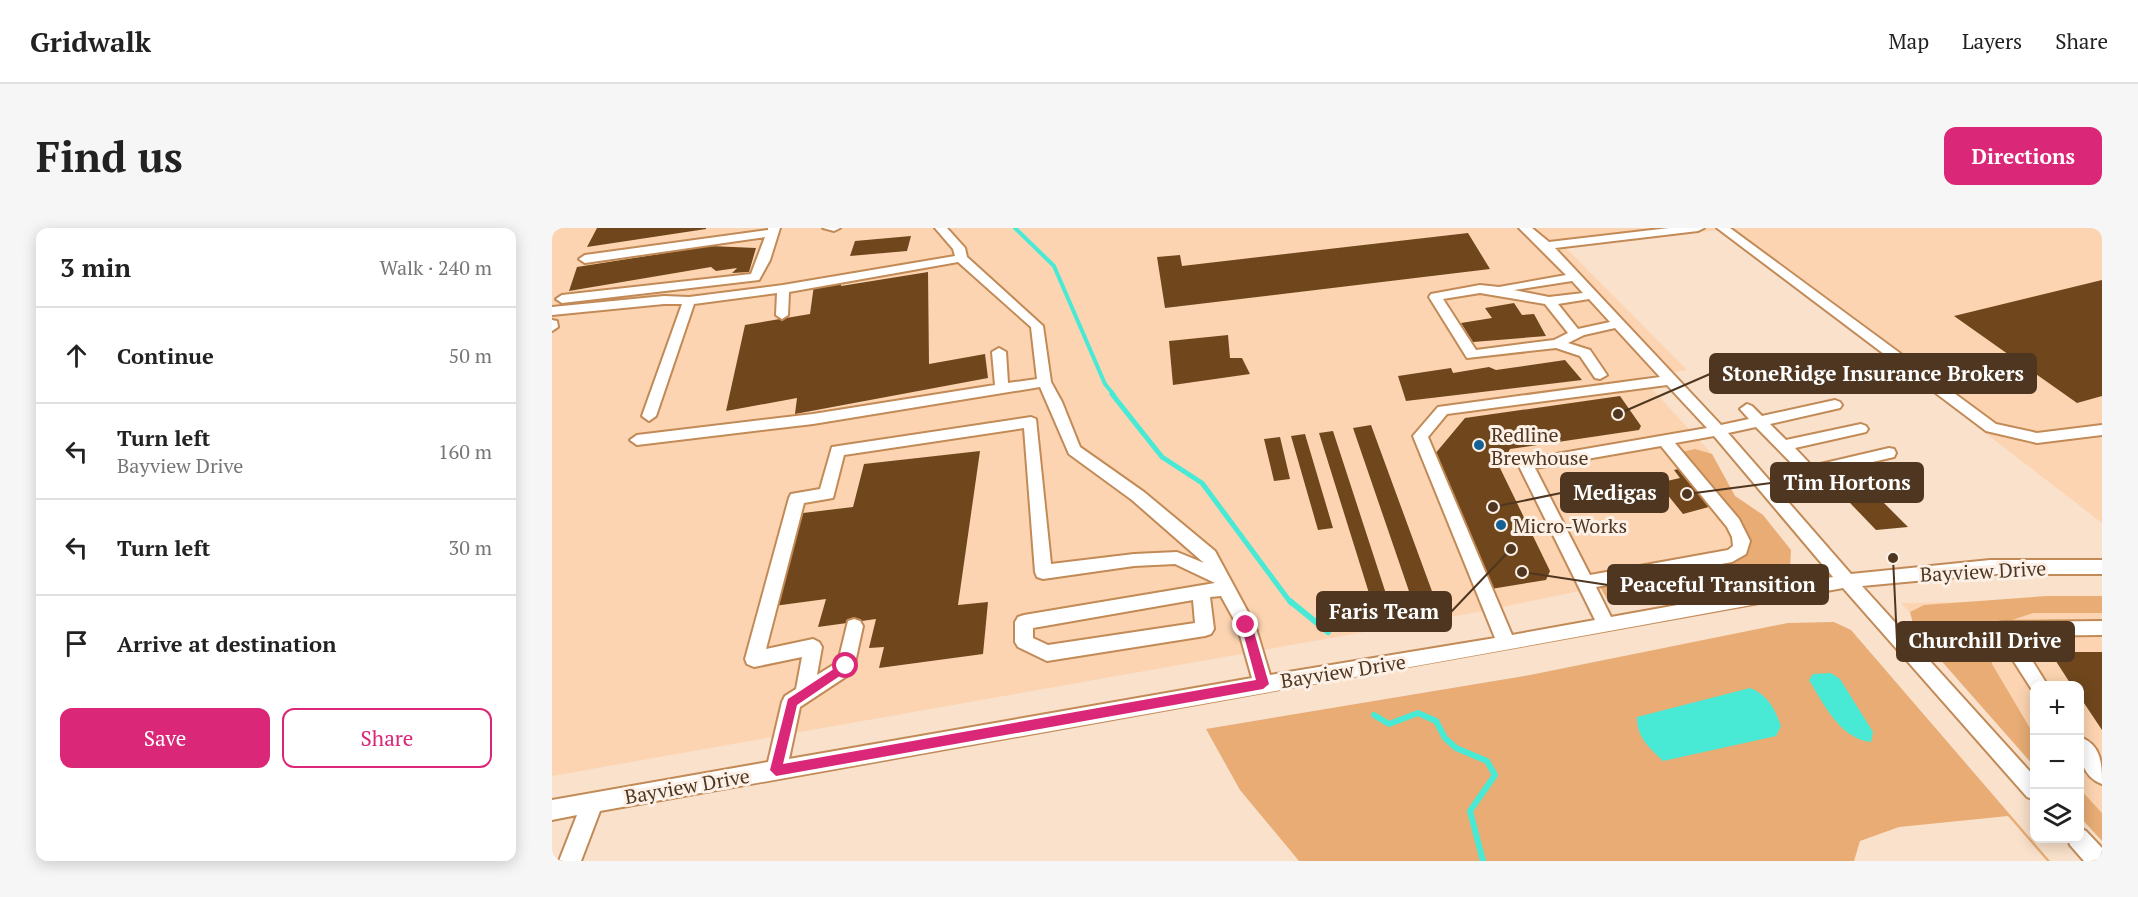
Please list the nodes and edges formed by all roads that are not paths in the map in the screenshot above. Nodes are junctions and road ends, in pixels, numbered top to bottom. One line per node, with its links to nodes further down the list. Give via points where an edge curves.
1 (829, 228): 2 (street)
2 (834, 228)
3 (941, 228): 9 (street, via 959,249)
4 (1525, 228): 8 (street)
5 (1698, 228): 8 (street)
6 (1723, 228): 33 (street, via 1991,428 2037,438)
7 (773, 231): 10 (street); 15 (street, via 755,278)
8 (1546, 246): 11 (street)
9 (961, 258): 12 (street); 26 (street, via 1037,326)
10 (585, 259)
11 (1575, 277): 13 (street); 14 (street)
12 (783, 289): 16 (street); 19 (street)
13 (1495, 290): 17 (street); 22 (street, via 1435,297 1472,355)
14 (1592, 295): 17 (street); 20 (street)
15 (562, 299)
16 (689, 301): 18 (street); 30 (street)
17 (1549, 301): 21 (street)
18 (552, 311)
19 (782, 315)
20 (1618, 324): 21 (street); 25 (street)
21 (1576, 334): 22 (street)
22 (1557, 344): 24 (street, via 1585,353)
23 (999, 352): 27 (street)
24 (1600, 375)
25 (1671, 380): 34 (street); 47 (street, via 1443,410 1420,436)
26 (1044, 382): 27 (street); 41 (street, via 1074,450 1138,496 1209,556)
27 (1002, 389): 35 (street, via 813,420)
28 (1835, 405): 31 (street)
29 (1747, 409): 31 (street)
30 (649, 416)
31 (1760, 422): 34 (street); 37 (street)
32 (1861, 429): 37 (street)
33 (2102, 430)
34 (1718, 431): 36 (street); 40 (street)
35 (637, 440)
36 (1664, 440): 42 (street, via 1526,464); 42 (street, via 1733,524 1742,538 1742,547 1732,556)
37 (1783, 446): 38 (street, via 1809,472)
38 (1889, 453)
39 (2102, 567): 40 (street, Bayview Drive, via 1990,567)
40 (1847, 581): 45 (street, Bayview Drive); 54 (street)
41 (1223, 582): 43 (street); 49 (street, via 1246,625); 50 (street, via 1177,558 1043,572 1031,422 837,451 827,494 797,498 754,659 813,647)
42 (1587, 582): 45 (street)
43 (1200, 592): 43 (street, via 1024,622 1024,642 1047,653 1205,629)
44 (854, 626): 50 (street, via 846,666)
45 (1607, 626): 47 (street, Bayview Drive)
46 (2102, 628): 48 (street, via 2002,629)
47 (1507, 644): 49 (street, Bayview Drive)
48 (2036, 681)
49 (1263, 684): 52 (street, Bayview Drive)
50 (805, 693): 52 (street, via 792,702)
51 (2084, 752): 53 (street)
52 (776, 770): 55 (street, Bayview Drive)
53 (2102, 775)
54 (2033, 789)
55 (593, 802): 56 (street, Bayview Drive); 58 (street)
56 (552, 810)
57 (2082, 843): 59 (street)
58 (570, 861)
59 (2098, 861)

